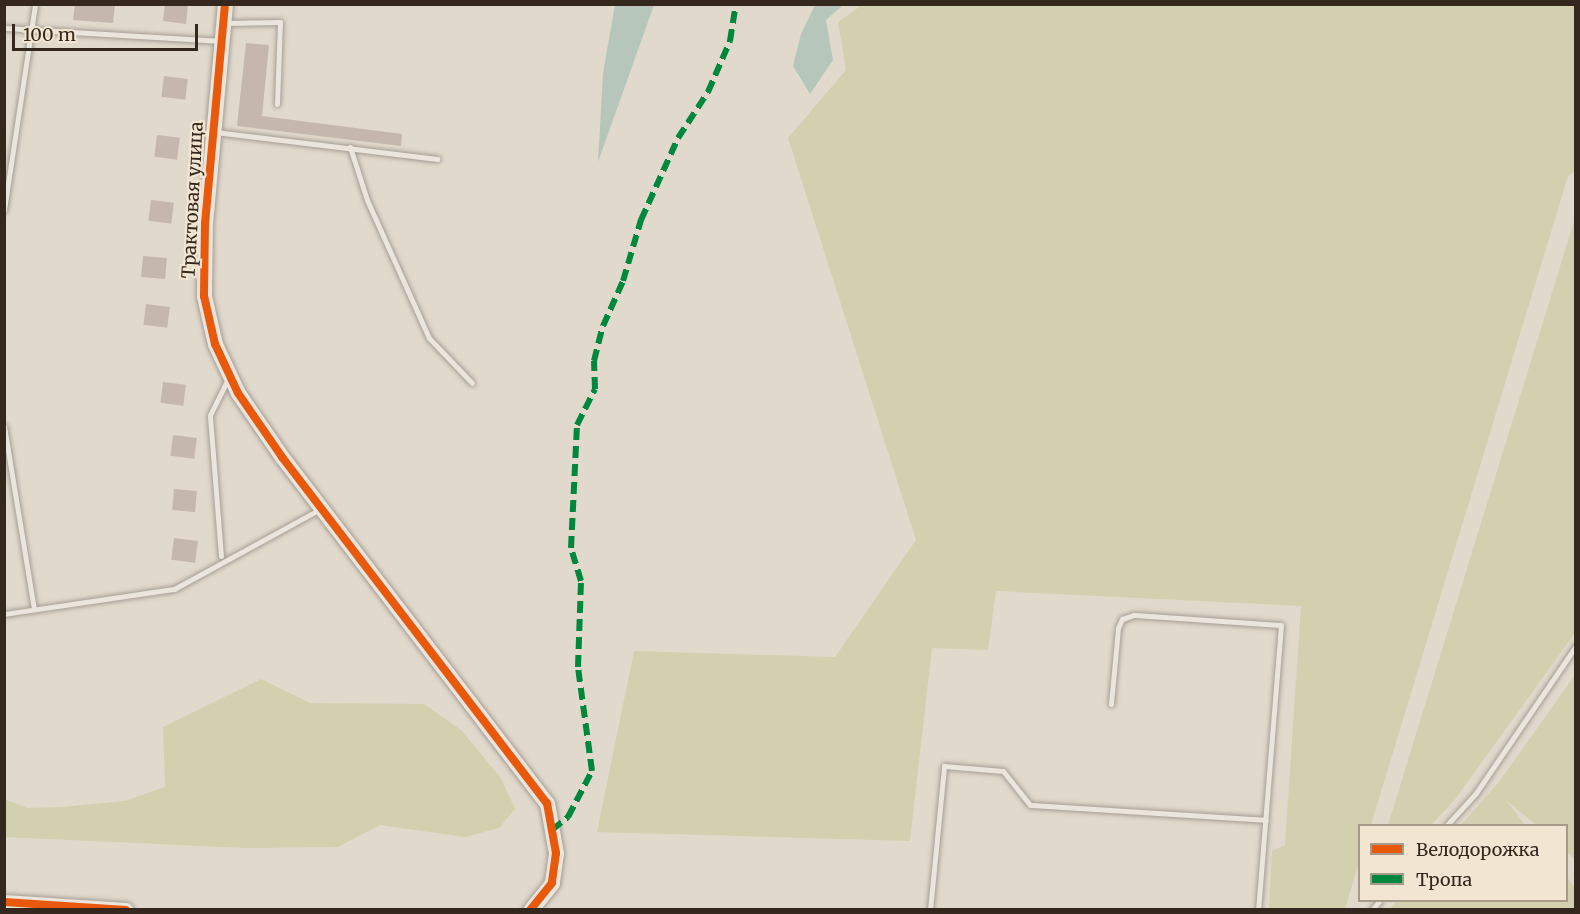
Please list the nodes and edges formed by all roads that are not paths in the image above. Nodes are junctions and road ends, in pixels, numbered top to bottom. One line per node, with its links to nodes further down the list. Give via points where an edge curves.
1 (34, 4): 5 (lane)
2 (225, 4): 3 (street, Трактовая улица)
3 (222, 23): 6 (street, Трактовая улица); 7 (lane, via 280,22)
4 (4, 28): 5 (lane)
5 (31, 31): 6 (lane); 11 (lane)
6 (220, 41): 8 (street, Трактовая улица)
7 (277, 104)
8 (211, 132): 9 (lane); 12 (street, Трактовая улица, via 204,296 215,344)
9 (350, 147): 10 (lane); 13 (lane, via 367,200 429,338)
10 (437, 159)
11 (4, 210)
12 (230, 376): 15 (street, Трактовая улица, via 261,428); 16 (lane, via 210,415)
13 (472, 383)
14 (4, 426): 17 (lane)
15 (322, 509): 17 (lane, via 174,590); 25 (street, Трактовая улица, via 547,803 556,853 552,883)
16 (221, 556)
17 (34, 609): 18 (lane)
18 (4, 614)
19 (1575, 646): 22 (lane, via 1476,792)
20 (1111, 704): 21 (lane, via 1122,620 1134,615 1281,625)
21 (1266, 820): 26 (lane, via 1030,805 1003,771 944,766); 27 (lane)
22 (1447, 824)
23 (4, 902): 24 (street)
24 (126, 909)
25 (530, 909)
26 (930, 909)
27 (1258, 909)

